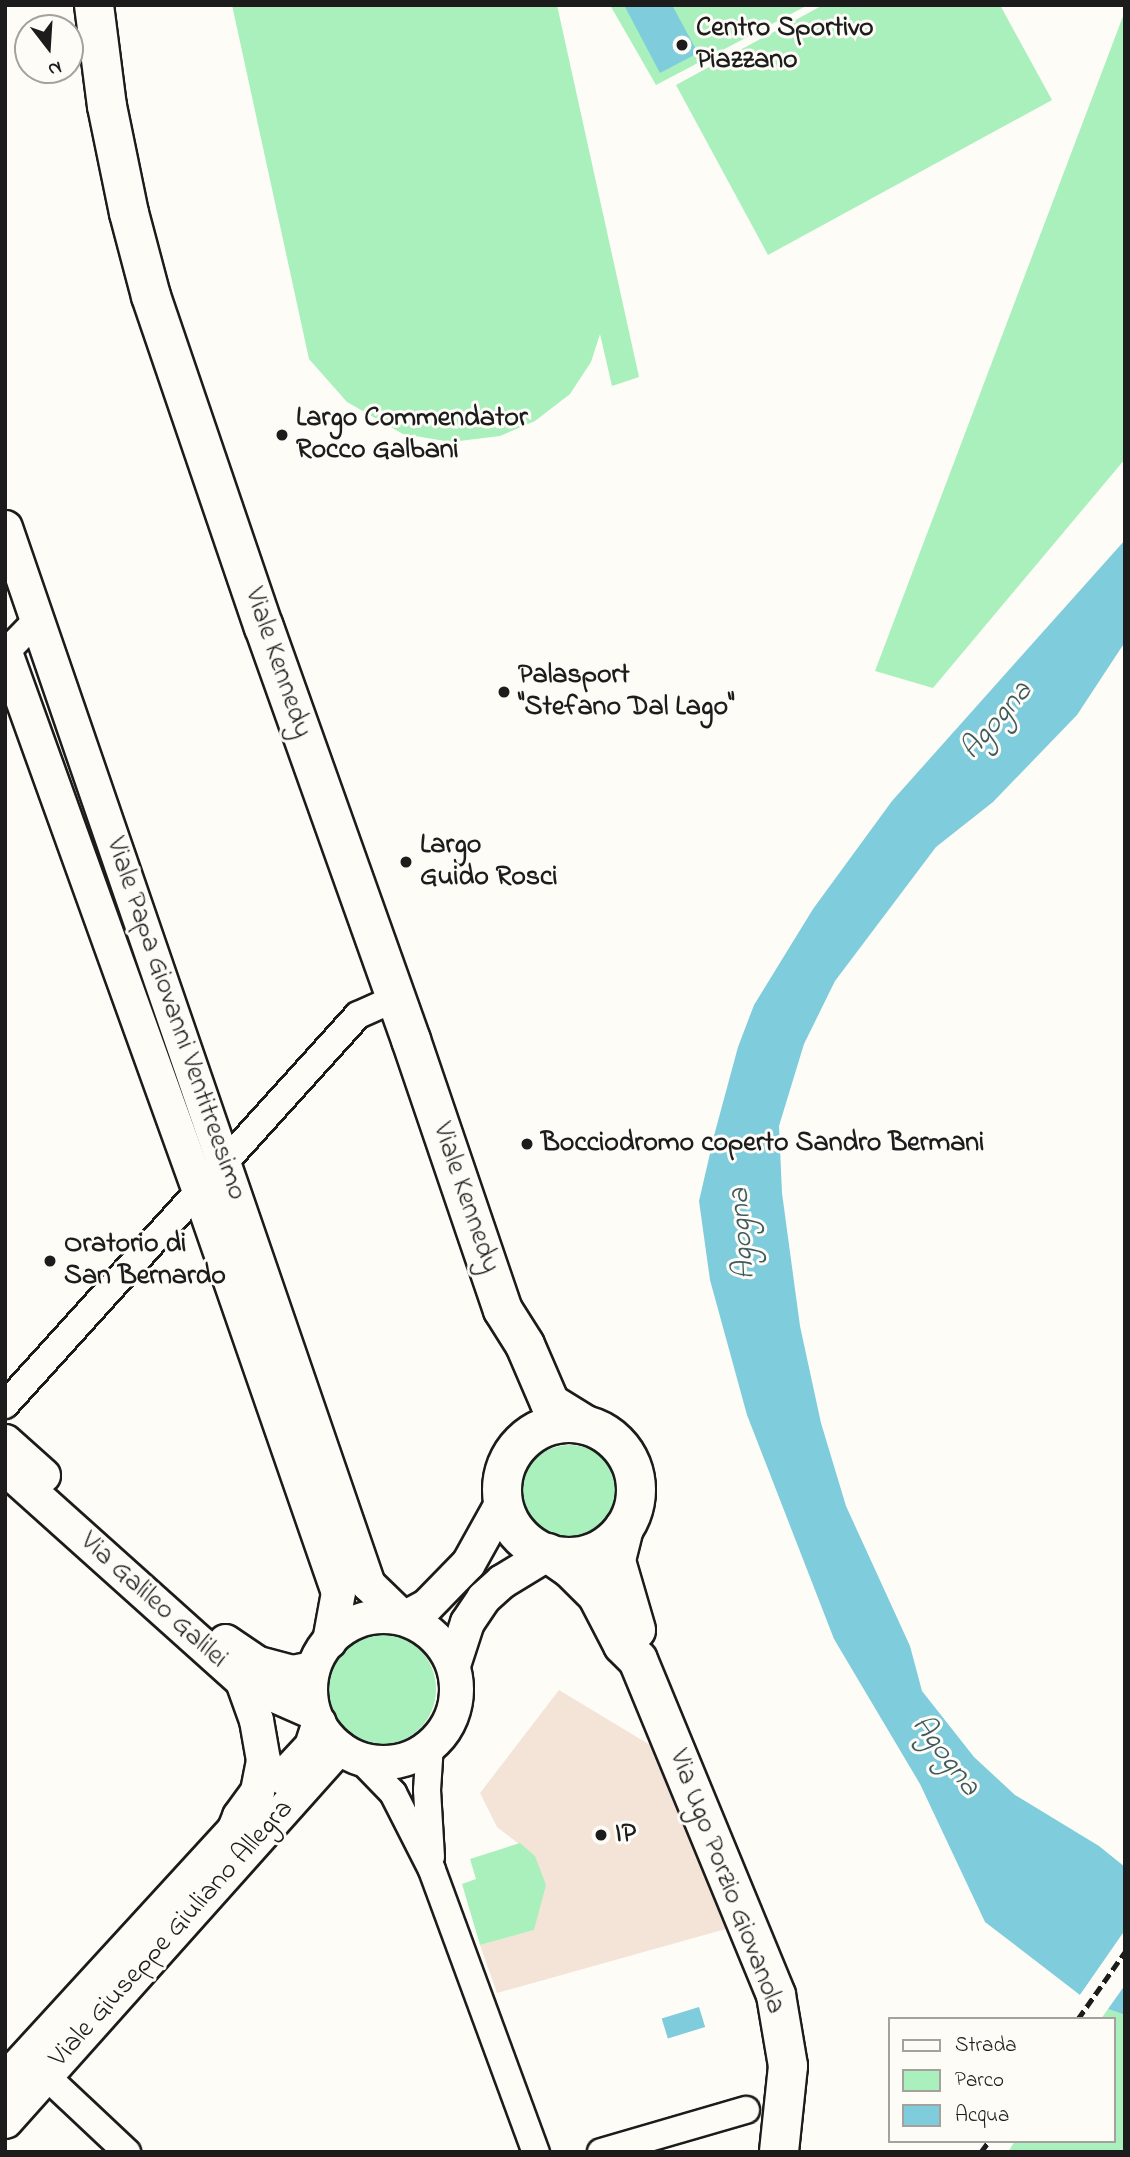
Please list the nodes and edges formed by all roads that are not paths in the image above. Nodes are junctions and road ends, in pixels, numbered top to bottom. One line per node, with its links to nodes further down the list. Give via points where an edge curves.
1 (94, 5): 5 (main road, Viale Kennedy, via 110,120 151,296)
2 (5, 527): 3 (street, Viale Papa Giovanni Ventitreesimo)
3 (37, 620): 4 (street); 6 (street, Viale Papa Giovanni Ventitreesimo)
4 (5, 653): 7 (street, Viale Papa Giovanni Ventitreesimo)
5 (396, 998): 6 (street, via 358,1015); 8 (main road, Viale Kennedy)
6 (225, 1162): 7 (street); 17 (street, Viale Papa Giovanni Ventitreesimo, via 368,1584)
7 (199, 1191): 9 (street); 18 (street, Viale Papa Giovanni Ventitreesimo, via 338,1592)
8 (503, 1310): 10 (main road, via 525,1345 550,1403); 12 (main road, via 507,1351 531,1423)
9 (5, 1405)
10 (584, 1424): 12 (main road, via 539,1429); 15 (main road, via 621,1447 632,1466 634,1508)
11 (5, 1441): 18 (street, Via Galileo Galilei, via 233,1649 258,1663 292,1672)
12 (521, 1443): 14 (main road, via 508,1462)
13 (5, 1468): 21 (street, Via Galileo Galilei)
14 (503, 1500): 16 (main road, via 509,1520 521,1536); 17 (street, via 468,1563 426,1606)
15 (624, 1528): 16 (main road, via 609,1544 590,1553 569,1557); 19 (main road, Via Ugo Porzio Giovanola, via 616,1560 639,1639)
16 (548, 1553): 19 (main road, Via Ugo Porzio Giovanola, via 597,1595 623,1644); 20 (street, via 482,1598 467,1622)
17 (403, 1618): 18 (street, via 379,1616 356,1621); 20 (street, via 442,1644)
18 (321, 1655): 22 (street, via 310,1690)
19 (638, 1660): 33 (main road, Via Ugo Porzio Giovanola, via 775,1995 788,2066)
20 (453, 1665): 23 (street, via 457,1689 453,1712)
21 (242, 1681): 22 (street, Via Galileo Galilei); 25 (street, via 256,1720 263,1760 257,1791)
22 (316, 1717): 24 (street); 25 (street, Viale Giuseppe Giuliano Allegra, via 311,1746)
23 (429, 1745): 24 (street, via 402,1759 380,1762); 26 (street)
24 (349, 1753): 26 (street, via 393,1793); 27 (street, Viale Giuseppe Giuliano Allegra)
25 (233, 1831): 27 (street, Viale Giuseppe Giuliano Allegra)
26 (432, 1870): 31 (street)
27 (26, 2071): 29 (street, Viale Giuseppe Giuliano Allegra); 30 (street)
28 (746, 2110): 32 (street)
29 (5, 2122)
30 (127, 2152)
31 (536, 2152)
32 (601, 2152)
33 (779, 2152)

